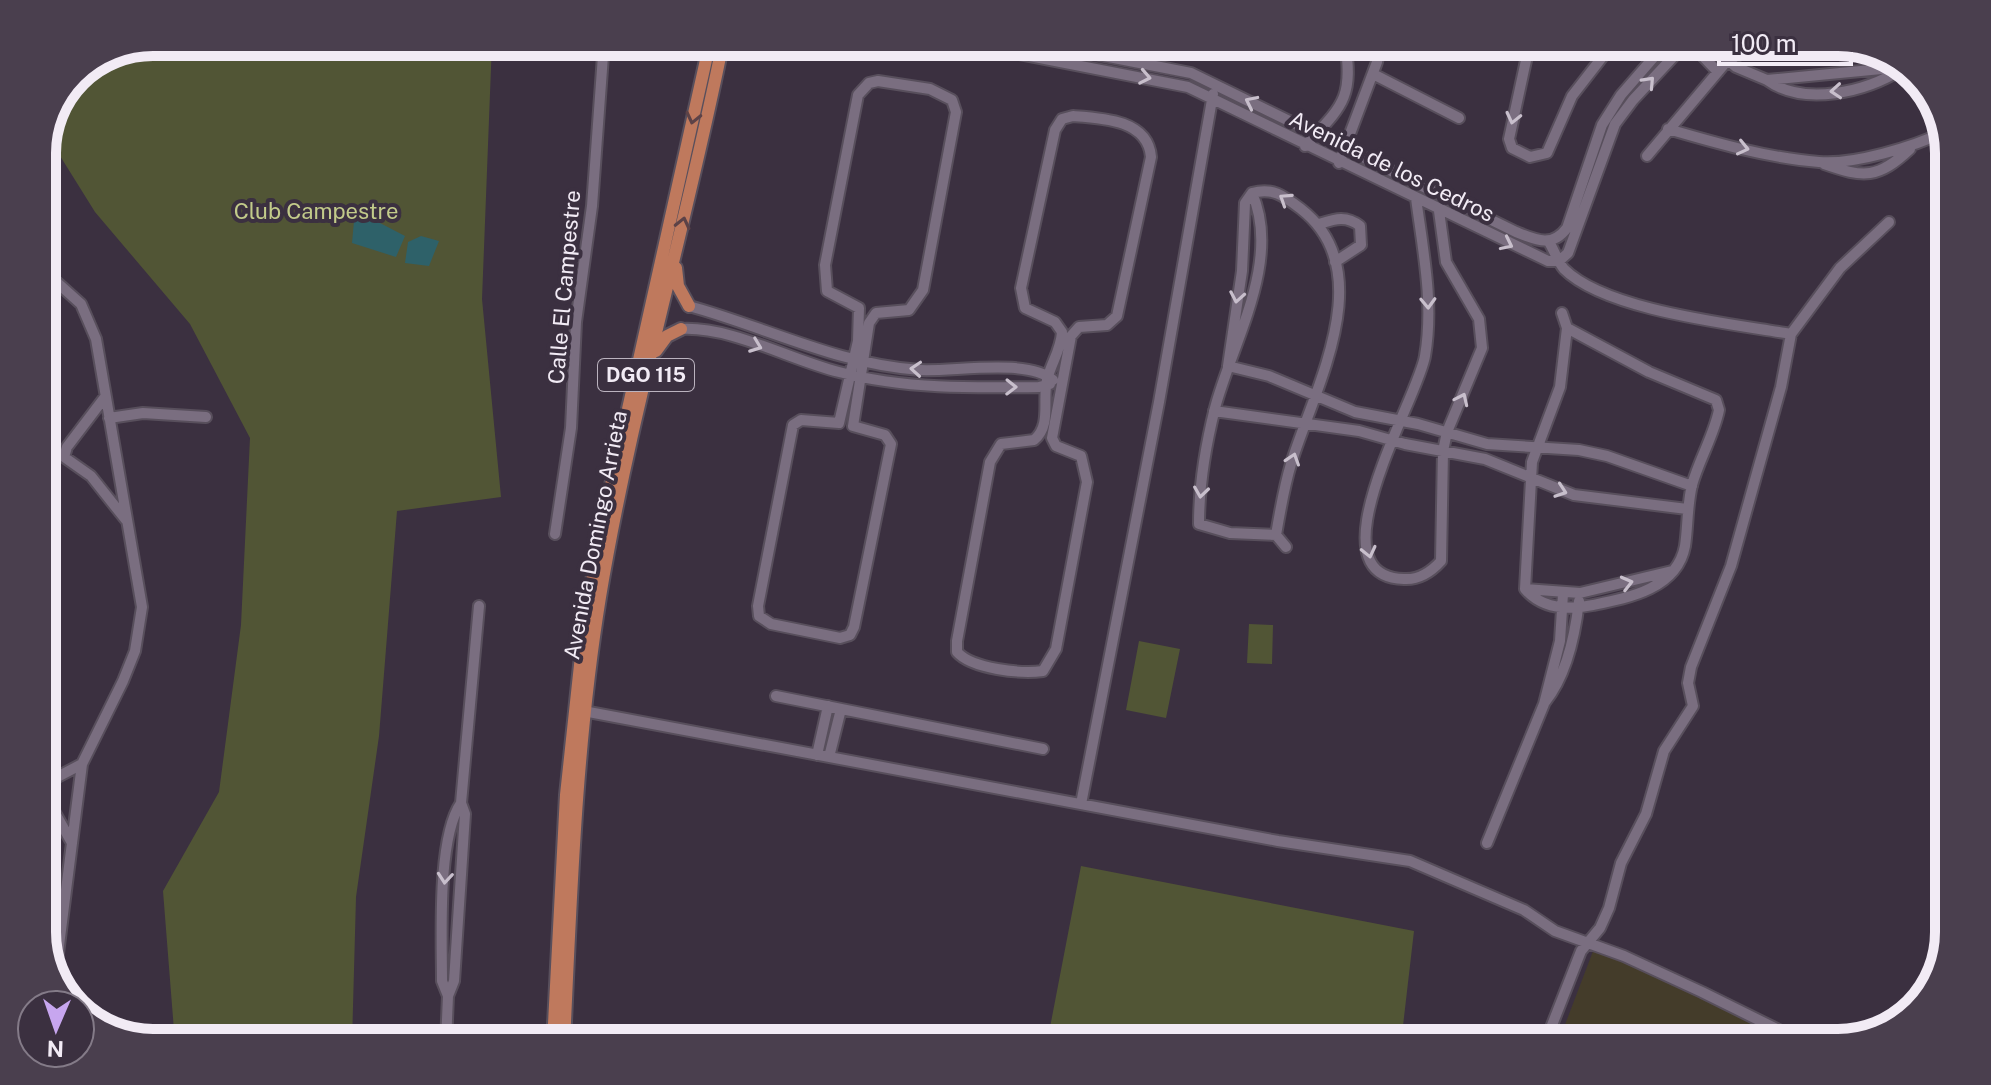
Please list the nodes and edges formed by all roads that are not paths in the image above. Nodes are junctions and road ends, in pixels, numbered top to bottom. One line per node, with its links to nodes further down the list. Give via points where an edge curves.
1 (603, 56): 77 (street, Calle El Campestre, via 592,206 576,322 571,428)
2 (714, 56): 40 (main road, Avenida Domingo Arrieta / DGO 115, one-way to 2)
3 (714, 56): 48 (main road, Avenida Domingo Arrieta / DGO 115, one-way to 48)
4 (1032, 56): 23 (street, Avenida de los Cedros, one-way to 23, via 1175,83)
5 (1107, 56): 21 (street, Avenida de los Cedros, via 1177,69)
6 (1347, 56): 22 (street, via 1350,84)
7 (1378, 56): 19 (street)
8 (1527, 56): 9 (street, one-way to 9, via 1509,139 1512,148 1530,157 1547,153 1572,96)
9 (1603, 56)
10 (1655, 56): 39 (street, via 1611,109 1567,228)
11 (1675, 56): 42 (street, one-way to 11, via 1574,240 1615,124)
12 (1702, 56): 17 (street)
13 (1722, 56): 15 (street)
14 (1731, 56): 15 (street)
15 (1727, 60): 17 (street); 20 (street)
16 (1886, 69): 20 (street)
17 (1718, 72): 26 (street)
18 (1894, 73): 20 (street, one-way to 20, via 1846,91 1787,90)
19 (1373, 74): 24 (street); 25 (street)
20 (1767, 80)
21 (1215, 84): 23 (street); 27 (street, Avenida de los Cedros, one-way to 21)
22 (1345, 96): 24 (street); 27 (street)
23 (1212, 99): 29 (street, Avenida de los Cedros); 99 (street)
24 (1360, 104): 30 (street)
25 (1459, 118)
26 (1668, 129): 32 (street); 34 (street, one-way to 34)
27 (1316, 134): 29 (street); 30 (street, Avenida de los Cedros)
28 (1934, 137): 31 (street)
29 (1305, 146): 33 (street, Avenida de los Cedros)
30 (1346, 148): 33 (street); 39 (street, Avenida de los Cedros, via 1516,232)
31 (1912, 148): 34 (street); 34 (street, via 1875,173 1853,173)
32 (1647, 156)
33 (1339, 163): 35 (street, Avenida de los Cedros)
34 (1822, 163)
35 (1416, 198): 36 (street, Avenida de los Cedros); 44 (street)
36 (1439, 211): 41 (street); 42 (street, Avenida de los Cedros, one-way to 42, via 1532,257)
37 (1889, 222): 51 (street, via 1840,268)
38 (1319, 224): 43 (street); 43 (street, via 1337,218 1360,226 1361,245); 54 (street, one-way to 54, via 1271,190 1252,193 1260,225 1258,273)
39 (1549, 242): 42 (street)
40 (676, 255): 46 (main road, via 678,286); 48 (main road, Avenida Domingo Arrieta / DGO 115)
41 (1446, 260): 44 (street); 66 (street, one-way to 41, via 1482,348 1479,319)
42 (1559, 261): 51 (street, via 1578,278 1634,303)
43 (1335, 262): 58 (street, via 1336,334)
44 (1425, 264): 64 (street, one-way to 64, via 1425,360)
45 (56, 280): 59 (street, via 89,318)
46 (691, 306): 48 (main road); 49 (street); 53 (street)
47 (1562, 313): 50 (street)
48 (655, 314): 49 (main road); 55 (main road, Avenida Domingo Arrieta / DGO 115); 74 (main road, Avenida Domingo Arrieta / DGO 115)
49 (684, 328): 55 (main road, via 661,343); 56 (street, one-way to 56, via 723,334)
50 (1567, 328): 68 (street, via 1560,387); 71 (street, via 1716,400 1718,417)
51 (1791, 334): 105 (street, via 1731,566 1691,667 1693,706 1664,751 1646,814 1621,863 1609,908)
52 (1066, 358): 57 (street); 57 (street, via 1075,330 1107,325 1117,316 1151,157 1146,136 1137,129 1073,116 1062,119 1055,130 1021,288 1025,308 1055,322 1062,332); 60 (street)
53 (859, 360): 53 (street, via 872,316 909,310 923,290 956,112 952,100 930,89 878,81 858,95 824,277 827,291 859,308); 56 (street); 57 (street, one-way to 53, via 1012,368 942,371)
54 (1228, 366): 58 (street); 61 (street)
55 (646, 376): 74 (main road, Avenida Domingo Arrieta / DGO 115)
56 (855, 376): 56 (street, via 839,423 801,420 793,425 758,606 759,616 771,624 840,638 854,627 891,444 885,435 853,426); 57 (street, one-way to 57, via 952,387)
57 (1050, 381): 60 (street); 60 (street, via 1039,436 1001,444 986,474 957,641 957,652 974,663 1037,672 1049,666 1056,649 1087,482 1081,456 1056,446 1052,438)
58 (1316, 396): 64 (street, via 1355,412); 65 (street)
59 (105, 397): 63 (street); 73 (street, via 64,457 91,476)
60 (1058, 401)
61 (1214, 411): 65 (street); 75 (street, one-way to 75)
62 (206, 417): 63 (street, via 155,413)
63 (109, 418): 73 (street)
64 (1401, 421): 66 (street); 67 (street)
65 (1306, 422): 67 (street); 78 (street, one-way to 65)
66 (1447, 432): 68 (street, via 1487,444); 69 (street)
67 (1391, 440): 69 (street); 69 (street, one-way to 69, via 1373,493 1366,546 1373,567 1386,576 1414,579 1441,561)
68 (1536, 447): 70 (street); 71 (street, via 1607,456)
69 (1443, 451): 70 (street, via 1485,459)
70 (1531, 478): 72 (street, one-way to 72, via 1574,495); 81 (street)
71 (1692, 486): 72 (street)
72 (1687, 509): 80 (street, via 1684,548)
73 (127, 521): 95 (street, via 139,581 140,630 123,681)
74 (608, 522): 91 (main road, Avenida Domingo Arrieta / DGO 115)
75 (1199, 524): 76 (street); 78 (street, via 1230,533)
76 (1185, 529)
77 (555, 534)
78 (1276, 535): 79 (street)
79 (1286, 547)
80 (1672, 571): 82 (street, one-way to 80); 86 (street, via 1662,582 1628,598)
81 (1525, 589): 83 (street); 85 (street, via 1533,599)
82 (1580, 593): 83 (street); 86 (street)
83 (1563, 594): 85 (street)
84 (479, 606): 98 (street)
85 (1563, 607): 86 (street); 88 (street)
86 (1578, 608): 88 (street, via 1567,661)
87 (776, 696): 89 (street)
88 (1544, 704): 102 (street)
89 (828, 706): 90 (street); 93 (street)
90 (841, 709): 92 (street); 94 (street)
91 (579, 710): 93 (street); 97 (main road, Avenida Domingo Arrieta / DGO 115)
92 (1043, 749)
93 (817, 755): 94 (street)
94 (829, 757): 99 (street)
95 (82, 764): 96 (street); 101 (street)
96 (56, 779)
97 (571, 796): 109 (main road, Avenida Domingo Arrieta / DGO 115); 110 (main road, Avenida Domingo Arrieta / DGO 115)
98 (461, 803): 107 (street, via 465,814 454,981); 107 (street, one-way to 107, via 454,813 444,883 442,981)
99 (1081, 804): 105 (street, via 1410,861)
100 (56, 813): 101 (street)
101 (72, 843): 103 (street)
102 (1487, 843)
103 (60, 922): 104 (street); 106 (street)
104 (56, 926)
105 (1589, 942): 111 (street); 112 (street)
106 (58, 948)
107 (448, 996): 108 (street)
108 (447, 1029)
109 (554, 1029)
110 (564, 1029)
111 (1550, 1029)
112 (1777, 1029)

